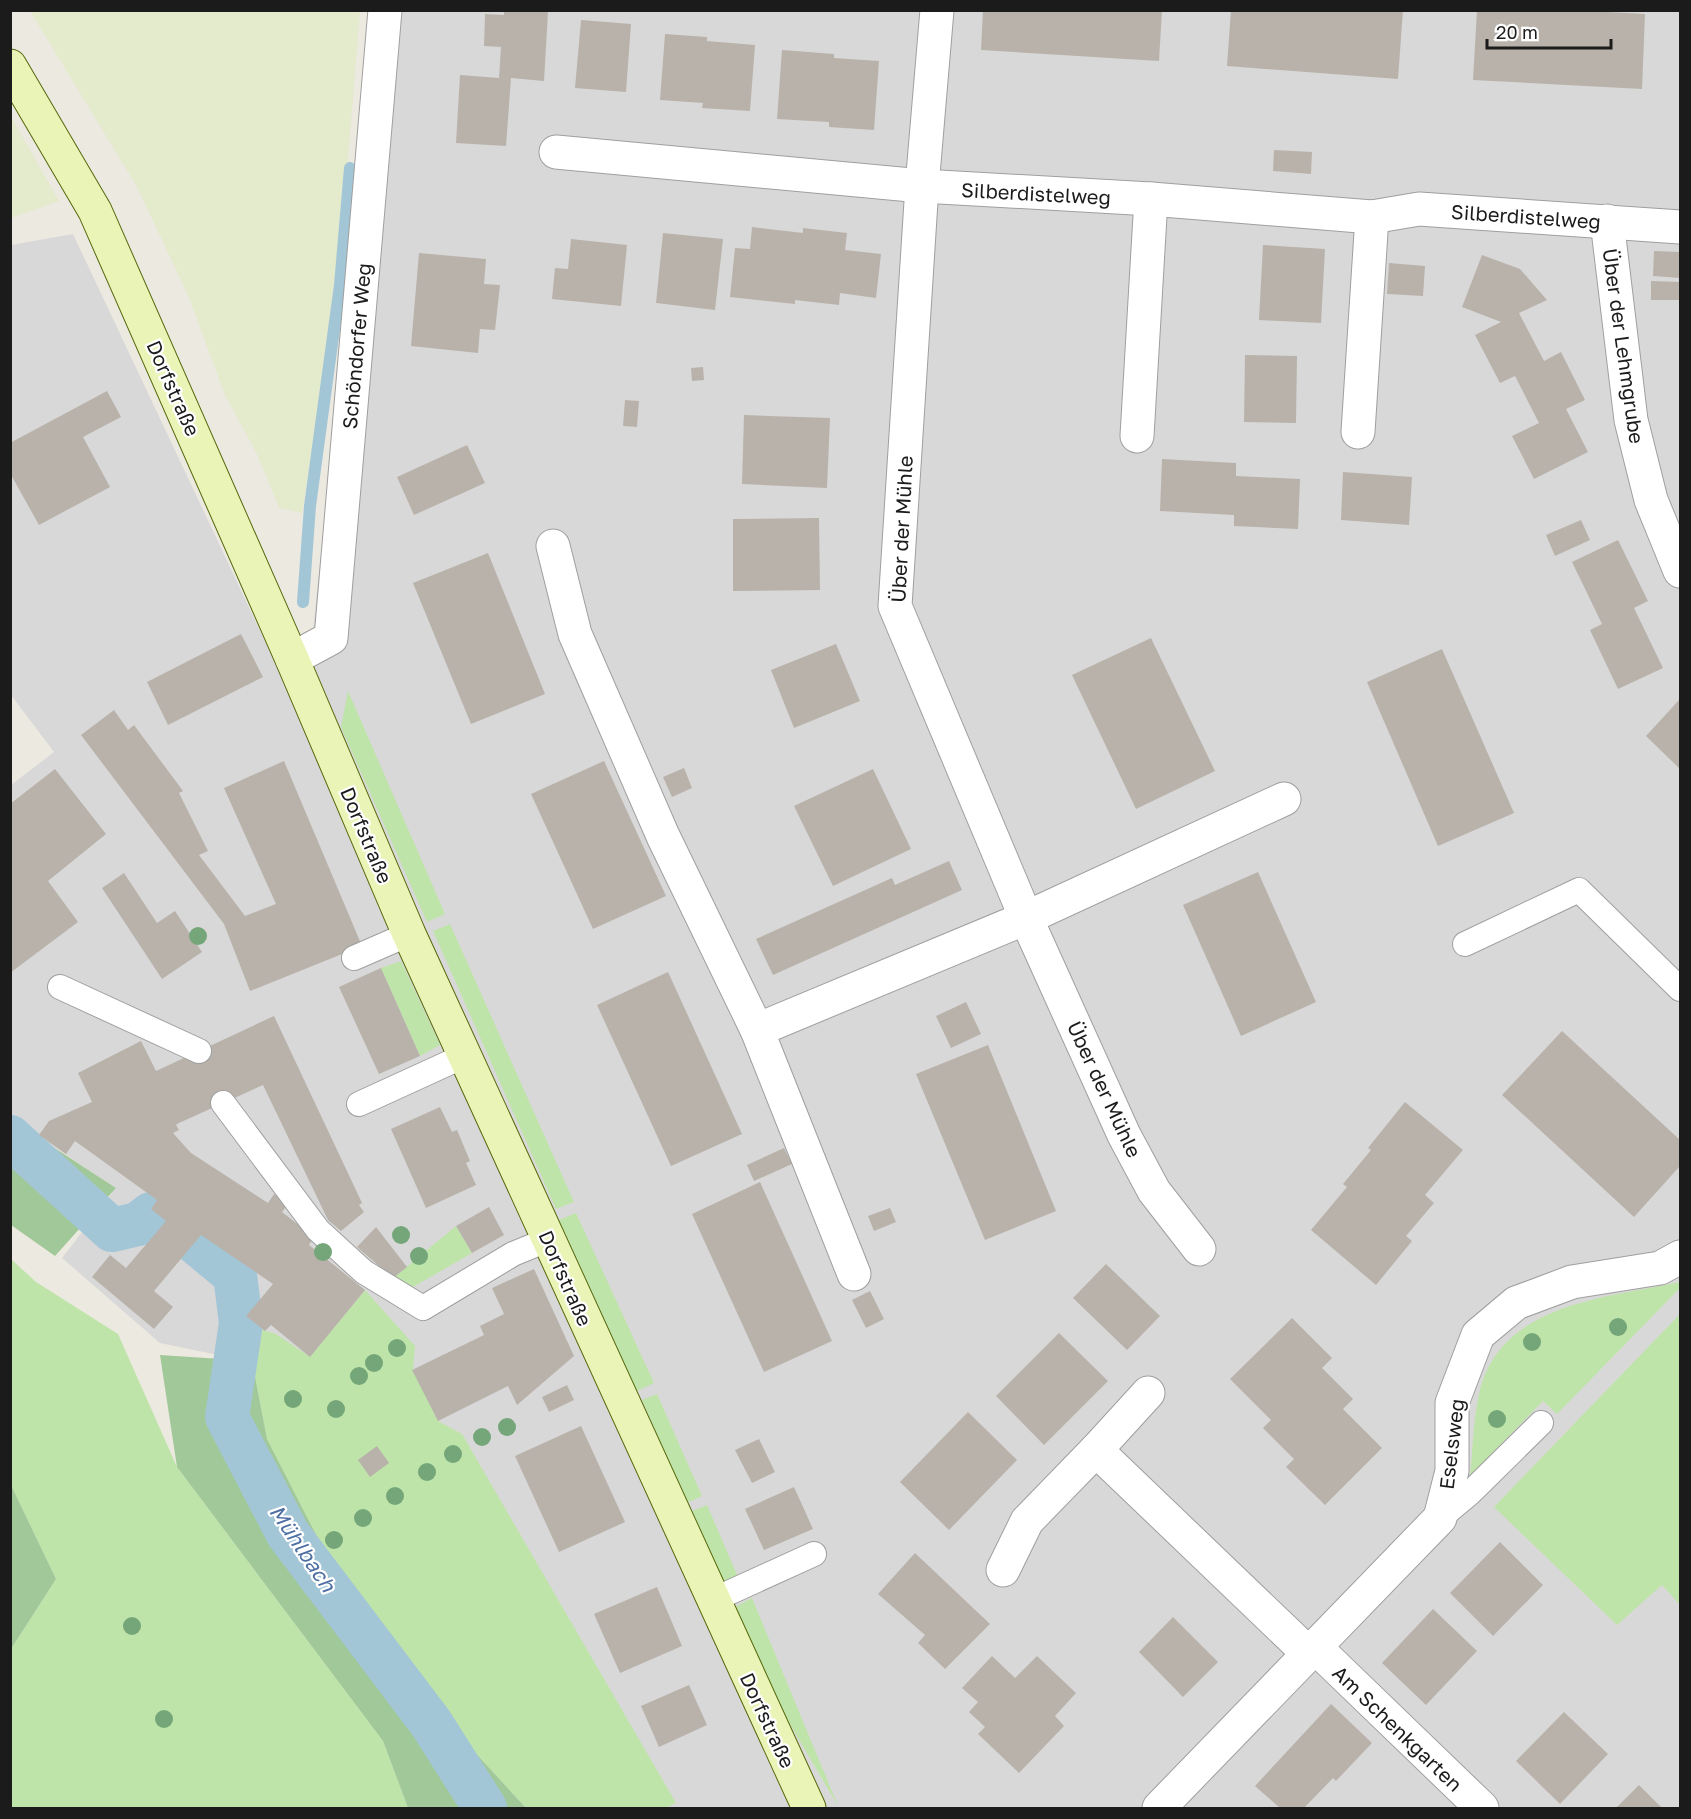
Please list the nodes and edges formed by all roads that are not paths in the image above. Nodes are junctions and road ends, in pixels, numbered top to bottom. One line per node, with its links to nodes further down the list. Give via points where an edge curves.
1 (385, 10): 14 (street, Schöndorfer Weg, via 331,638)
2 (937, 10): 5 (street, Über der Mühle)
3 (13, 69): 14 (street, Dorfstraße, via 95,211)
4 (556, 152): 5 (street)
5 (922, 186): 6 (street, Silberdistelweg); 16 (street, Über der Mühle, via 895,606)
6 (1150, 200): 7 (street, Silberdistelweg); 11 (street)
7 (1372, 217): 8 (street, Silberdistelweg, via 1419,209); 10 (street)
8 (1607, 221): 9 (street, Silberdistelweg); 13 (street, Über der Lehmgrube, via 1631,420 1651,501)
9 (1680, 227)
10 (1358, 432)
11 (1137, 436)
12 (553, 546): 22 (street, via 575,634 663,836)
13 (1680, 571)
14 (292, 659): 17 (street, Dorfstraße)
15 (1284, 799): 16 (street)
16 (1026, 918): 22 (street); 28 (street, Über der Mühle, via 1124,1135 1154,1191)
17 (409, 934): 19 (lane); 24 (street, Dorfstraße)
18 (1465, 944): 21 (lane, via 1579,890)
19 (354, 958)
20 (60, 987): 23 (lane)
21 (1680, 989)
22 (757, 1030): 30 (street)
23 (199, 1051)
24 (464, 1056): 26 (lane); 27 (street, Dorfstraße)
25 (223, 1103): 27 (lane, via 318,1230 364,1272 423,1308 513,1254)
26 (359, 1104)
27 (547, 1240): 37 (street, Dorfstraße)
28 (1199, 1250)
29 (1680, 1257): 34 (street, Eselsweg, via 1660,1268 1572,1282 1516,1303 1478,1335 1452,1403 1452,1471)
30 (854, 1274)
31 (1148, 1393): 33 (street)
32 (1541, 1423): 34 (lane)
33 (1096, 1450): 36 (street, via 1027,1521); 38 (street)
34 (1440, 1518): 38 (street, Eselsweg)
35 (814, 1554): 37 (lane)
36 (1003, 1570)
37 (713, 1600): 39 (street, Dorfstraße)
38 (1312, 1650): 40 (street, Eselsweg); 41 (street, Am Schenkgarten)
39 (809, 1809)
40 (1159, 1809)
41 (1482, 1809)

